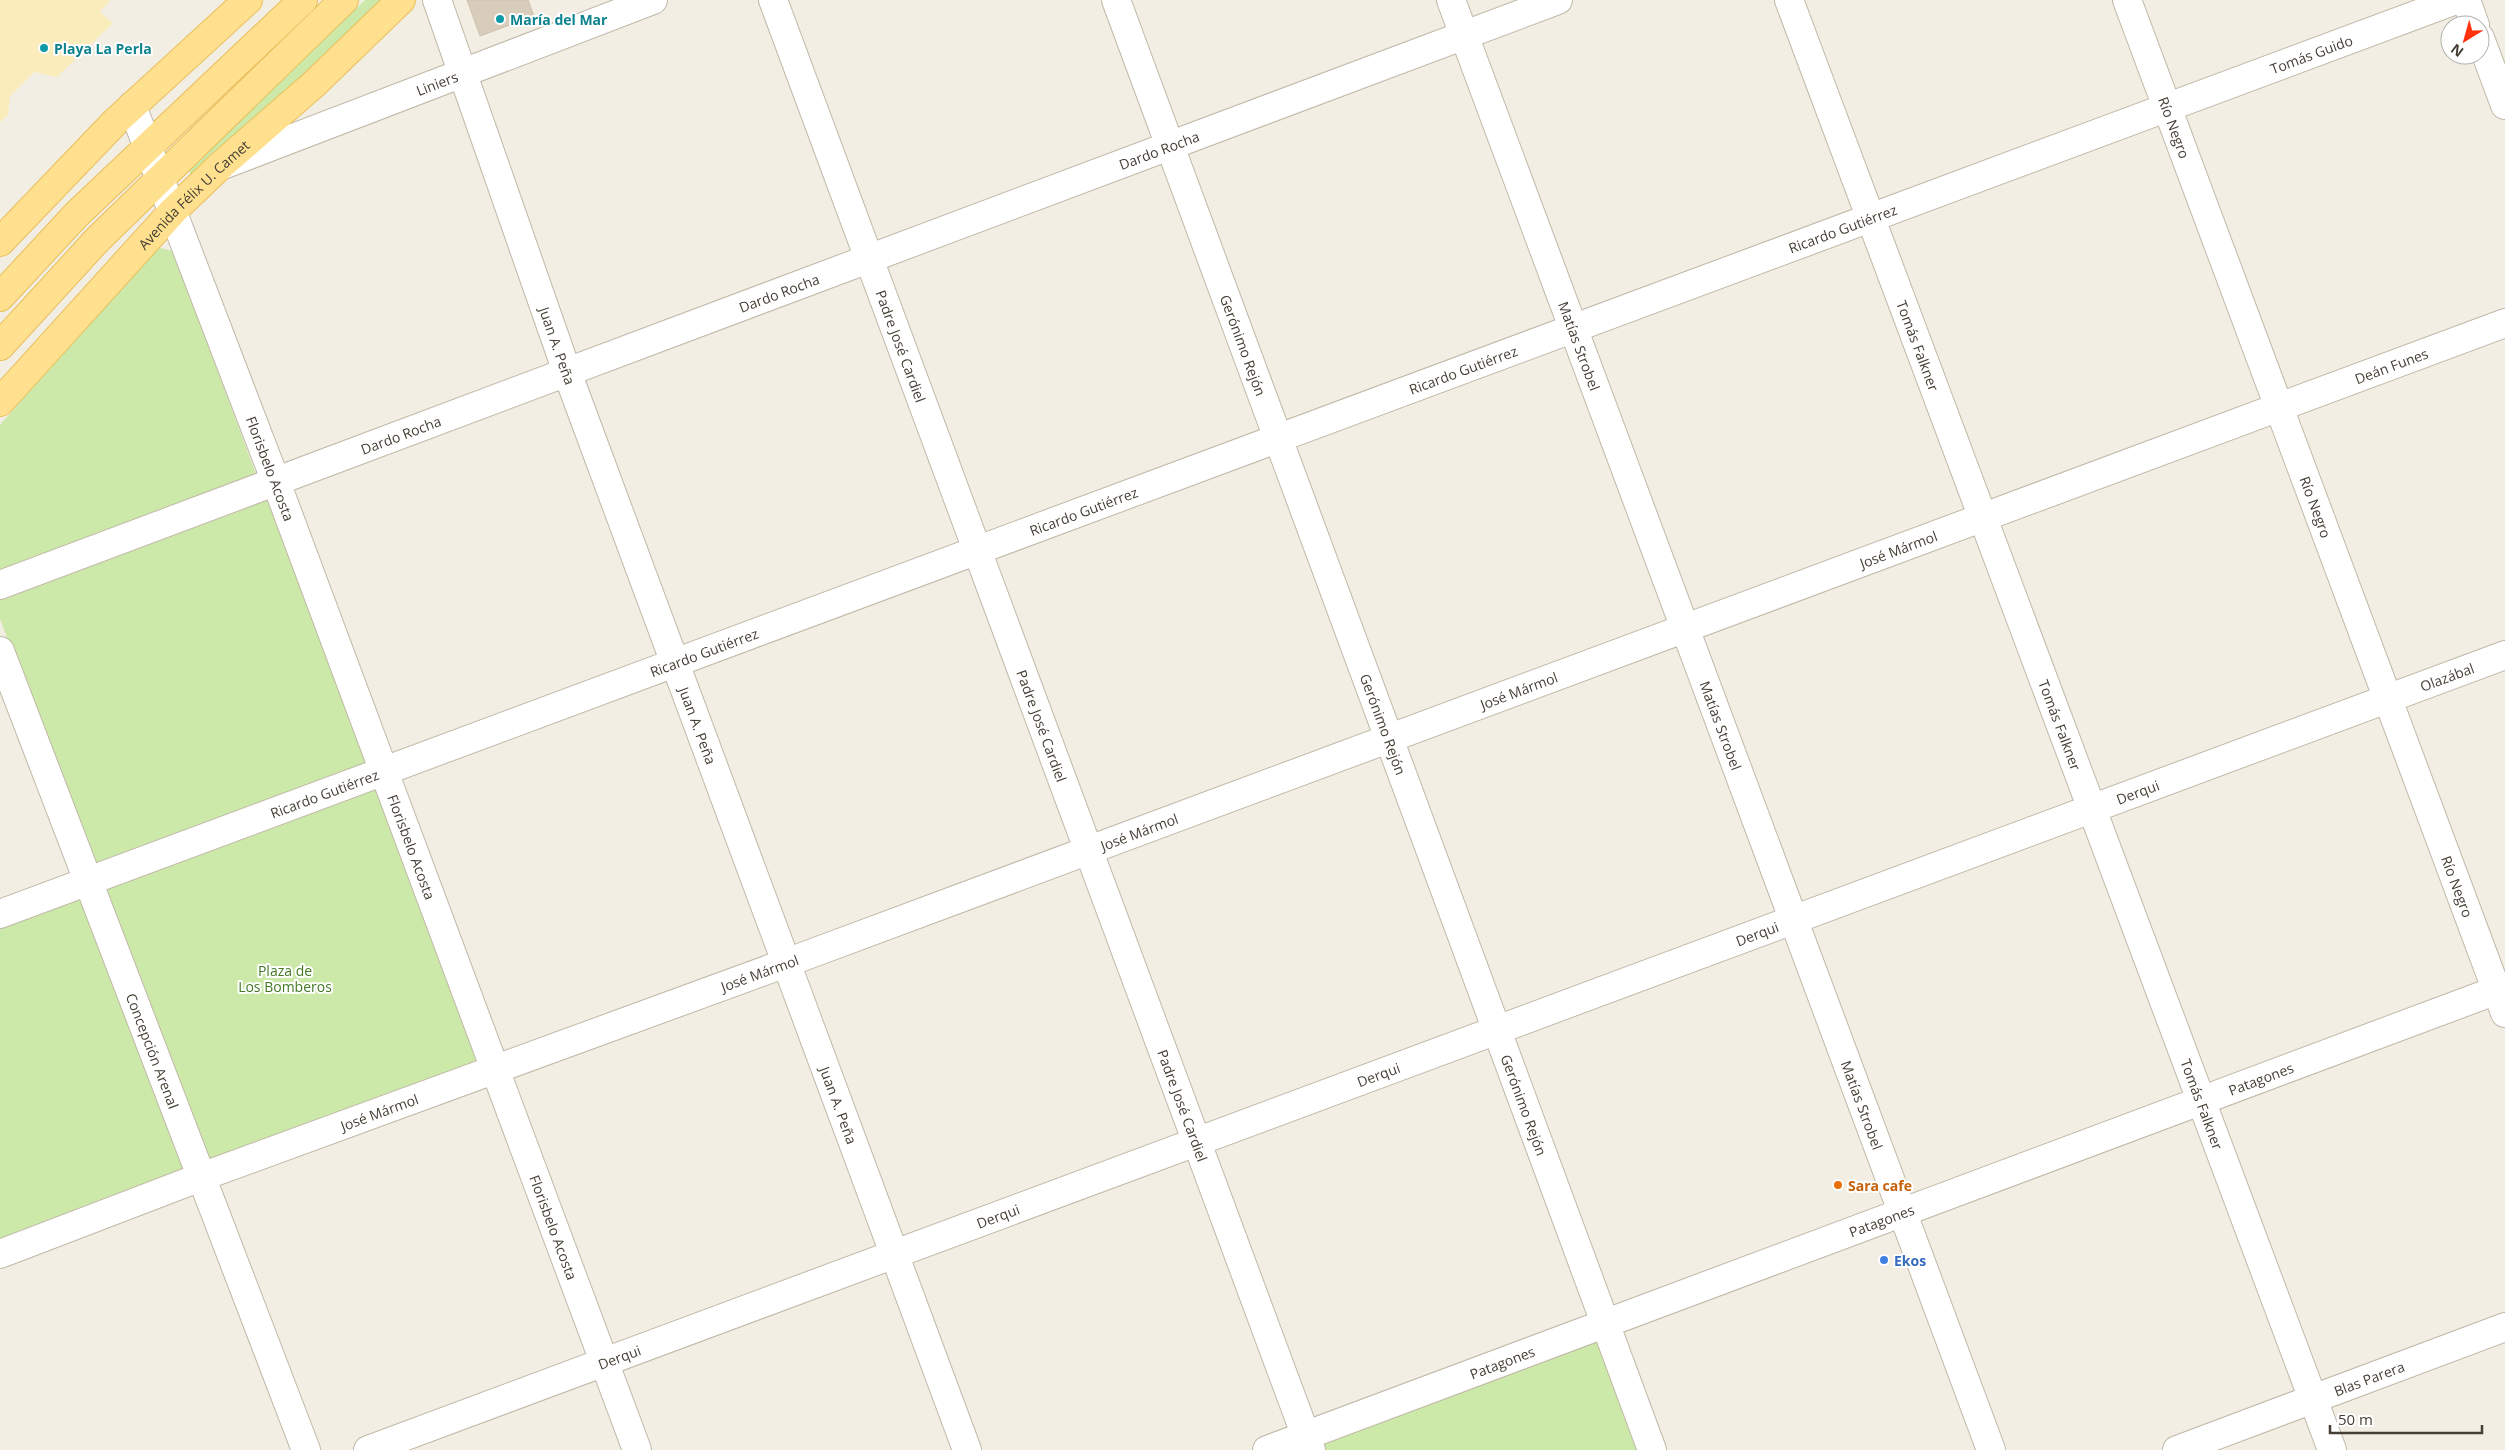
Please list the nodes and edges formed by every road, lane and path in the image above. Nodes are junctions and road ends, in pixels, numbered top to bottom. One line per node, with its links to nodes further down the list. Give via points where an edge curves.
1 (248, 0): 20 (main road)
2 (303, 0): 22 (main road)
3 (344, 0): 25 (main road)
4 (401, 0): 24 (main road, Avenida Félix U. Camet, via 314,84)
5 (437, 0): 18 (street, Juan A. Peña)
6 (653, 0): 18 (street, Liniers)
7 (773, 0): 31 (street, Padre José Cardiel)
8 (1116, 0): 23 (street, Gerónimo Rejón)
9 (1451, 0): 16 (street, Matías Strobel)
10 (1558, 0): 16 (street, Dardo Rocha)
11 (1789, 0): 28 (street, Tomás Falkner)
12 (2127, 0): 21 (street, Río Negro)
13 (2456, 0): 21 (street, Tomás Guido)
14 (2466, 0): 15 (street)
15 (2471, 15)
16 (1464, 35): 23 (street, Dardo Rocha); 34 (street, Matías Strobel)
17 (2490, 65): 19 (street)
18 (463, 72): 24 (street, Liniers); 36 (street, Juan A. Peña)
19 (2505, 105)
20 (132, 106): 22 (street, Florisbelo Acosta); 26 (main road)
21 (2167, 108): 28 (street, Ricardo Gutiérrez); 38 (street, Río Negro)
22 (147, 146): 25 (street, Florisbelo Acosta); 30 (main road, via 76,214)
23 (1170, 146): 31 (street, Dardo Rocha); 39 (street, Gerónimo Rejón)
24 (220, 166): 27 (main road, Avenida Félix U. Camet)
25 (160, 179): 27 (street, Florisbelo Acosta); 35 (main road, via 97,240)
26 (52, 186): 29 (main road); 30 (main road)
27 (173, 211): 37 (main road, Avenida Félix U. Camet); 40 (street, Florisbelo Acosta)
28 (1871, 217): 34 (street, Ricardo Gutiérrez); 41 (street, Tomás Falkner)
29 (0, 242)
30 (38, 256): 32 (main road)
31 (869, 259): 36 (street, Dardo Rocha); 42 (street, Padre José Cardiel)
32 (0, 297)
33 (2505, 323): 38 (street, Deán Funes)
34 (1573, 328): 39 (street, Ricardo Gutiérrez); 44 (street, Matías Strobel)
35 (0, 346)
36 (567, 372): 40 (street, Dardo Rocha); 47 (street, Juan A. Peña)
37 (0, 402)
38 (2279, 407): 41 (street, José Mármol); 48 (street, Río Negro)
39 (1278, 438): 42 (street, Ricardo Gutiérrez); 49 (street, Gerónimo Rejón)
40 (276, 482): 43 (street, Dardo Rocha); 50 (street, Florisbelo Acosta)
41 (1982, 517): 44 (street, José Mármol); 51 (street, Tomás Falkner)
42 (977, 550): 47 (street, Ricardo Gutiérrez); 52 (street, Padre José Cardiel)
43 (0, 585)
44 (1685, 628): 49 (street, José Mármol); 55 (street, Matías Strobel)
45 (0, 651): 53 (street, Concepción Arenal)
46 (2505, 655): 48 (street, Olazábal)
47 (675, 663): 50 (street, Ricardo Gutiérrez); 56 (street, Juan A. Peña)
48 (2388, 698): 51 (street, Derqui); 57 (street, Río Negro)
49 (1389, 738): 52 (street, José Mármol); 58 (street, Gerónimo Rejón)
50 (384, 770): 53 (street, Ricardo Gutiérrez); 59 (street, Florisbelo Acosta)
51 (2092, 809): 55 (street, Derqui); 60 (street, Tomás Falkner)
52 (1088, 850): 56 (street, José Mármol); 61 (street, Padre José Cardiel)
53 (87, 882): 54 (street, Ricardo Gutiérrez); 62 (street, Concepción Arenal)
54 (0, 914)
55 (1794, 920): 58 (street, Derqui); 63 (street, Matías Strobel)
56 (786, 963): 59 (street, José Mármol); 65 (street, Juan A. Peña)
57 (2502, 997): 60 (street, Patagones)
58 (1497, 1030): 61 (street, Derqui); 66 (street, Gerónimo Rejón)
59 (496, 1070): 62 (street, José Mármol); 68 (street, Florisbelo Acosta)
60 (2201, 1101): 63 (street, Patagones); 69 (street, Tomás Falkner)
61 (1197, 1142): 65 (street, Derqui); 70 (street, Padre José Cardiel)
62 (201, 1177): 64 (street, José Mármol); 71 (street, Concepción Arenal)
63 (1902, 1212): 66 (street, Patagones); 77 (street, Matías Strobel)
64 (0, 1254)
65 (894, 1255): 68 (street, Derqui); 74 (street, Juan A. Peña)
66 (1606, 1323): 70 (street, Patagones); 76 (street, Gerónimo Rejón)
67 (2505, 1327): 69 (street, Blas Parera)
68 (604, 1362): 72 (street, Derqui); 73 (street, Florisbelo Acosta)
69 (2313, 1399): 78 (street, Blas Parera); 79 (street, Tomás Falkner)
70 (1309, 1443): 75 (street, Patagones)
71 (306, 1450)
72 (368, 1450)
73 (637, 1450)
74 (967, 1450)
75 (1267, 1450)
76 (1652, 1450)
77 (1991, 1450)
78 (2177, 1450)
79 (2332, 1450)

